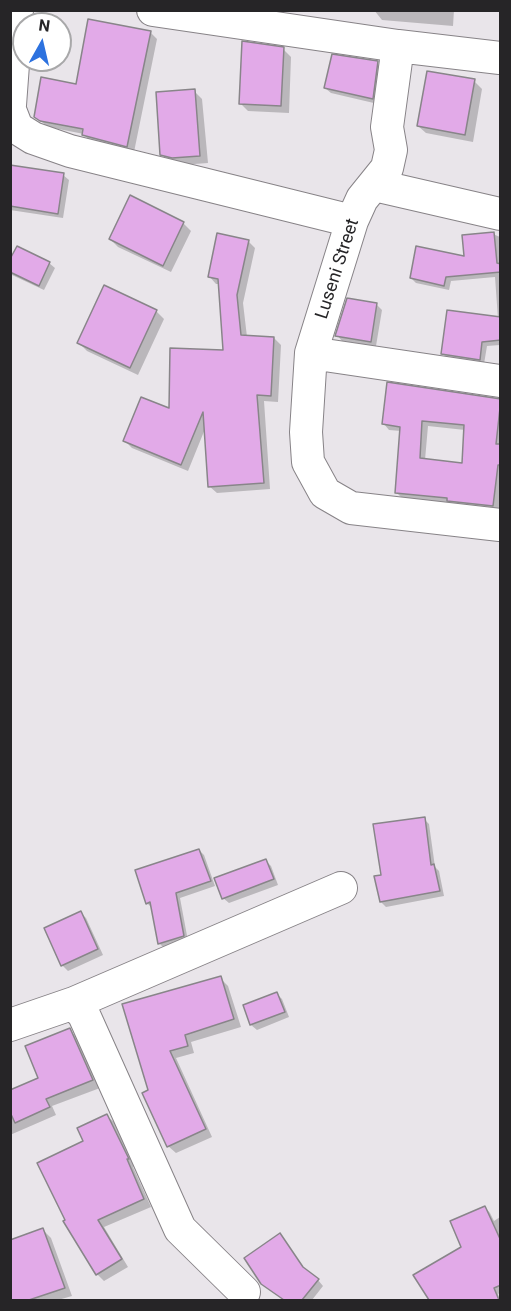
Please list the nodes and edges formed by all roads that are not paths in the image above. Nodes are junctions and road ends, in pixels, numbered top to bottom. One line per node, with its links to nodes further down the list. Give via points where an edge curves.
1 (17, 10): 5 (street)
2 (153, 10): 3 (street)
3 (398, 46): 4 (street); 6 (street, Luseni Street, via 387,127 391,150 387,168)
4 (501, 58)
5 (12, 119): 8 (street, via 33,138 70,151)
6 (375, 185): 7 (street); 8 (street, Luseni Street, via 362,199)
7 (501, 214)
8 (352, 221): 9 (street, Luseni Street)
9 (311, 353): 10 (street); 11 (street, Luseni Street, via 308,462 325,493 351,508)
10 (501, 381)
11 (501, 525)
12 (341, 888): 13 (street)
13 (74, 1003): 14 (street); 15 (street, via 84,1015 180,1229)
14 (10, 1025)
15 (244, 1292)

